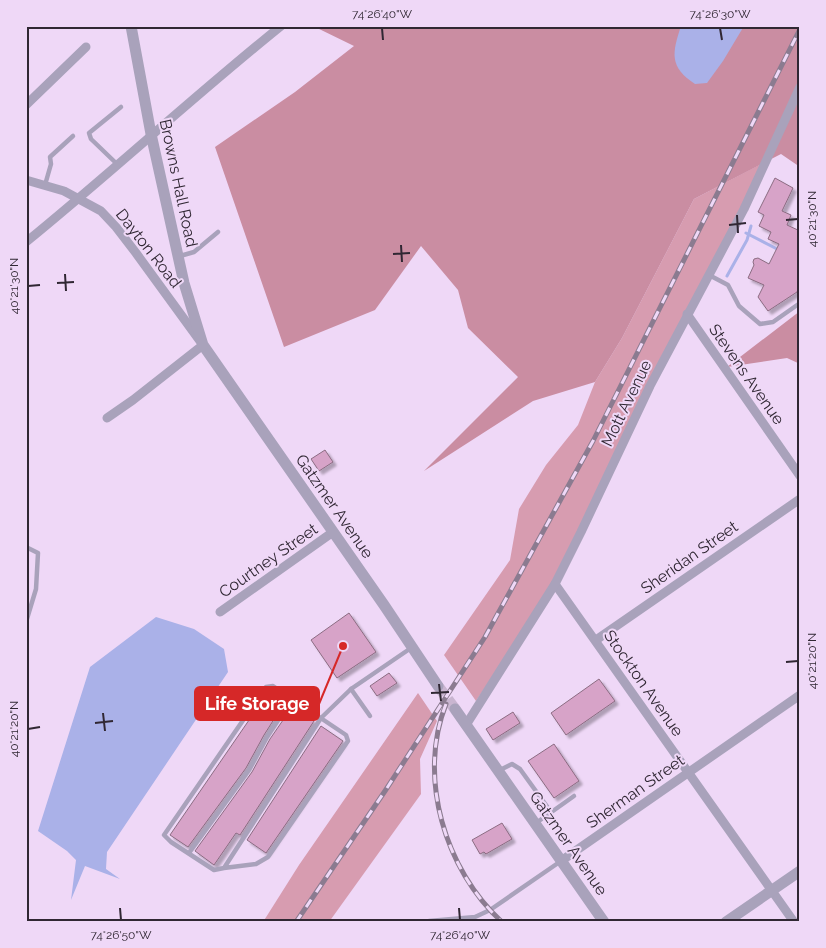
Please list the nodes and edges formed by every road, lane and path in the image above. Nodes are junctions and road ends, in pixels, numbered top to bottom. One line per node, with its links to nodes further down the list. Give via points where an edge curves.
1 (131, 26): 7 (street, Browns Hall Road)
2 (281, 26): 7 (street)
3 (86, 47): 5 (street)
4 (800, 87): 16 (street, Mott Avenue, via 744,209)
5 (26, 106)
6 (121, 107): 9 (lane, via 89,133 91,139)
7 (152, 134): 9 (street); 15 (street, Browns Hall Road)
8 (73, 136): 11 (lane, via 50,157)
9 (118, 164): 12 (street)
10 (26, 180): 11 (street, Dayton Road)
11 (45, 185): 12 (street, Dayton Road)
12 (80, 198): 14 (street); 19 (street, Dayton Road, via 101,211 116,227)
13 (218, 232): 15 (lane, via 194,252)
14 (26, 242)
15 (179, 256): 19 (street, Browns Hall Road)
16 (709, 275): 17 (lane, via 728,285 739,306 760,324 773,322); 18 (street, Mott Avenue)
17 (800, 303)
18 (687, 314): 21 (street, Stevens Avenue); 25 (street, Mott Avenue)
19 (203, 346): 20 (street); 23 (street, Gatzmer Avenue)
20 (107, 418)
21 (800, 476)
22 (800, 499): 28 (street, Sheridan Street)
23 (333, 532): 26 (street, Courtney Street); 29 (street, Gatzmer Avenue)
24 (26, 547): 27 (lane, via 38,553 36,589)
25 (555, 584): 28 (street, Stockton Avenue); 37 (street, Mott Avenue)
26 (220, 612)
27 (26, 622)
28 (596, 640): 39 (street, Stockton Avenue)
29 (412, 647): 30 (street, Gatzmer Avenue); 31 (lane)
30 (438, 686)
31 (351, 689): 35 (lane); 36 (lane)
32 (800, 695): 39 (street, Sherman Street)
33 (292, 699): 36 (lane); 43 (lane, via 249,770); 43 (lane, via 273,686 266,687 164,835)
34 (455, 709): 37 (street, Gatzmer Avenue)
35 (370, 716)
36 (321, 718): 45 (lane); 45 (lane, via 346,735 348,741 268,857 256,864)
37 (466, 725): 38 (street, Gatzmer Avenue)
38 (498, 770): 41 (lane, via 512,764 520,769); 42 (street, Gatzmer Avenue)
39 (688, 772): 44 (street, Sherman Street); 47 (street, Stockton Avenue)
40 (574, 796): 41 (lane)
41 (551, 812): 42 (lane)
42 (536, 823): 44 (street, Gatzmer Avenue)
43 (189, 852): 45 (lane, via 214,870)
44 (561, 861): 48 (lane, Sherman Street, via 475,917); 49 (street, Gatzmer Avenue)
45 (224, 868)
46 (800, 871): 47 (street)
47 (772, 890): 50 (street); 51 (street, Stockton Avenue)
48 (429, 920)
49 (604, 922)
50 (726, 922)
51 (794, 922)

